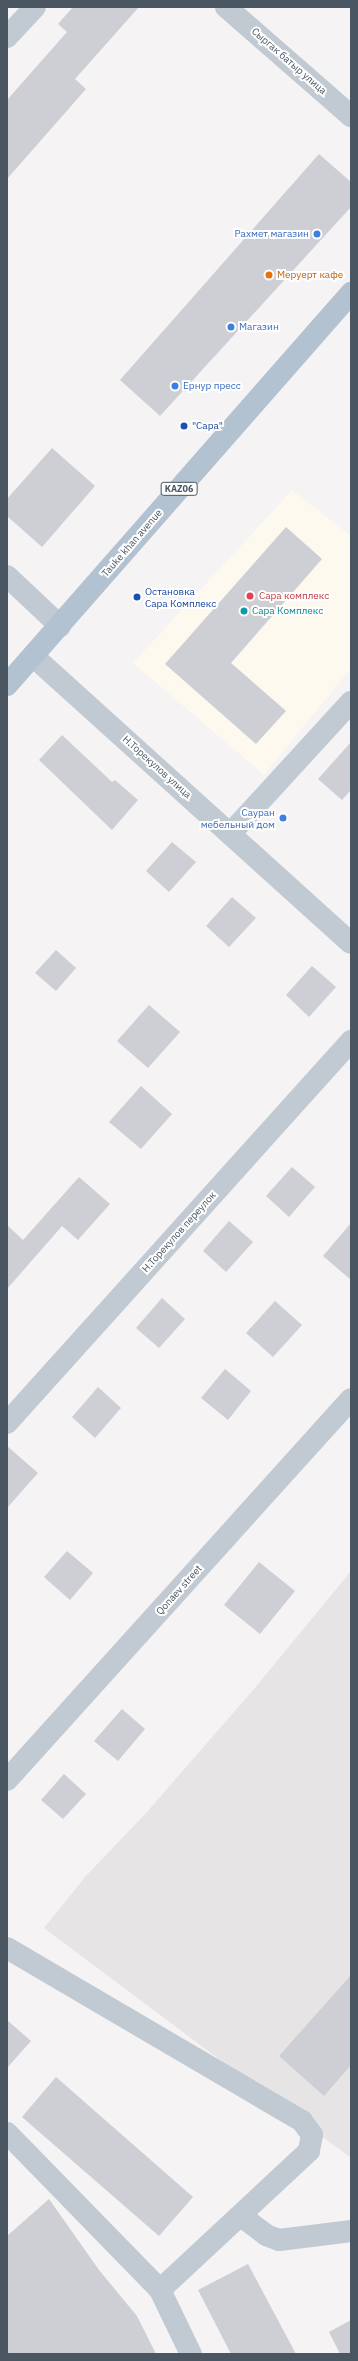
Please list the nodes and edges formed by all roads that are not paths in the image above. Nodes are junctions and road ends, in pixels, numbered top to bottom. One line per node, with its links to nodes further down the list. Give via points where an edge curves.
1 (35, 7): 3 (street)
2 (226, 7): 4 (street, Сыргак батыр улица)
3 (7, 37)
4 (351, 116)
5 (351, 293): 7 (main road, Tauke khan avenue / KАZ06)
6 (7, 576): 7 (street)
7 (60, 626): 8 (main road, Tauke khan avenue / KАZ06)
8 (33, 656): 9 (main road, Tauke khan avenue / KАZ06); 11 (street, Н.Торекулов улица)
9 (7, 685)
10 (351, 702): 11 (street)
11 (230, 834): 12 (street, Н.Торекулов улица)
12 (351, 943)
13 (351, 1041): 15 (street, Н.Торекулов переулок)
14 (351, 1399): 16 (street, Qonaev street)
15 (7, 1423)
16 (7, 1780)
17 (7, 1948): 19 (street, via 302,2120 312,2135 309,2151)
18 (7, 2133): 21 (street)
19 (241, 2216): 20 (street, via 266,2235 279,2240); 21 (street)
20 (351, 2231)
21 (160, 2290): 22 (street)
22 (191, 2354)

